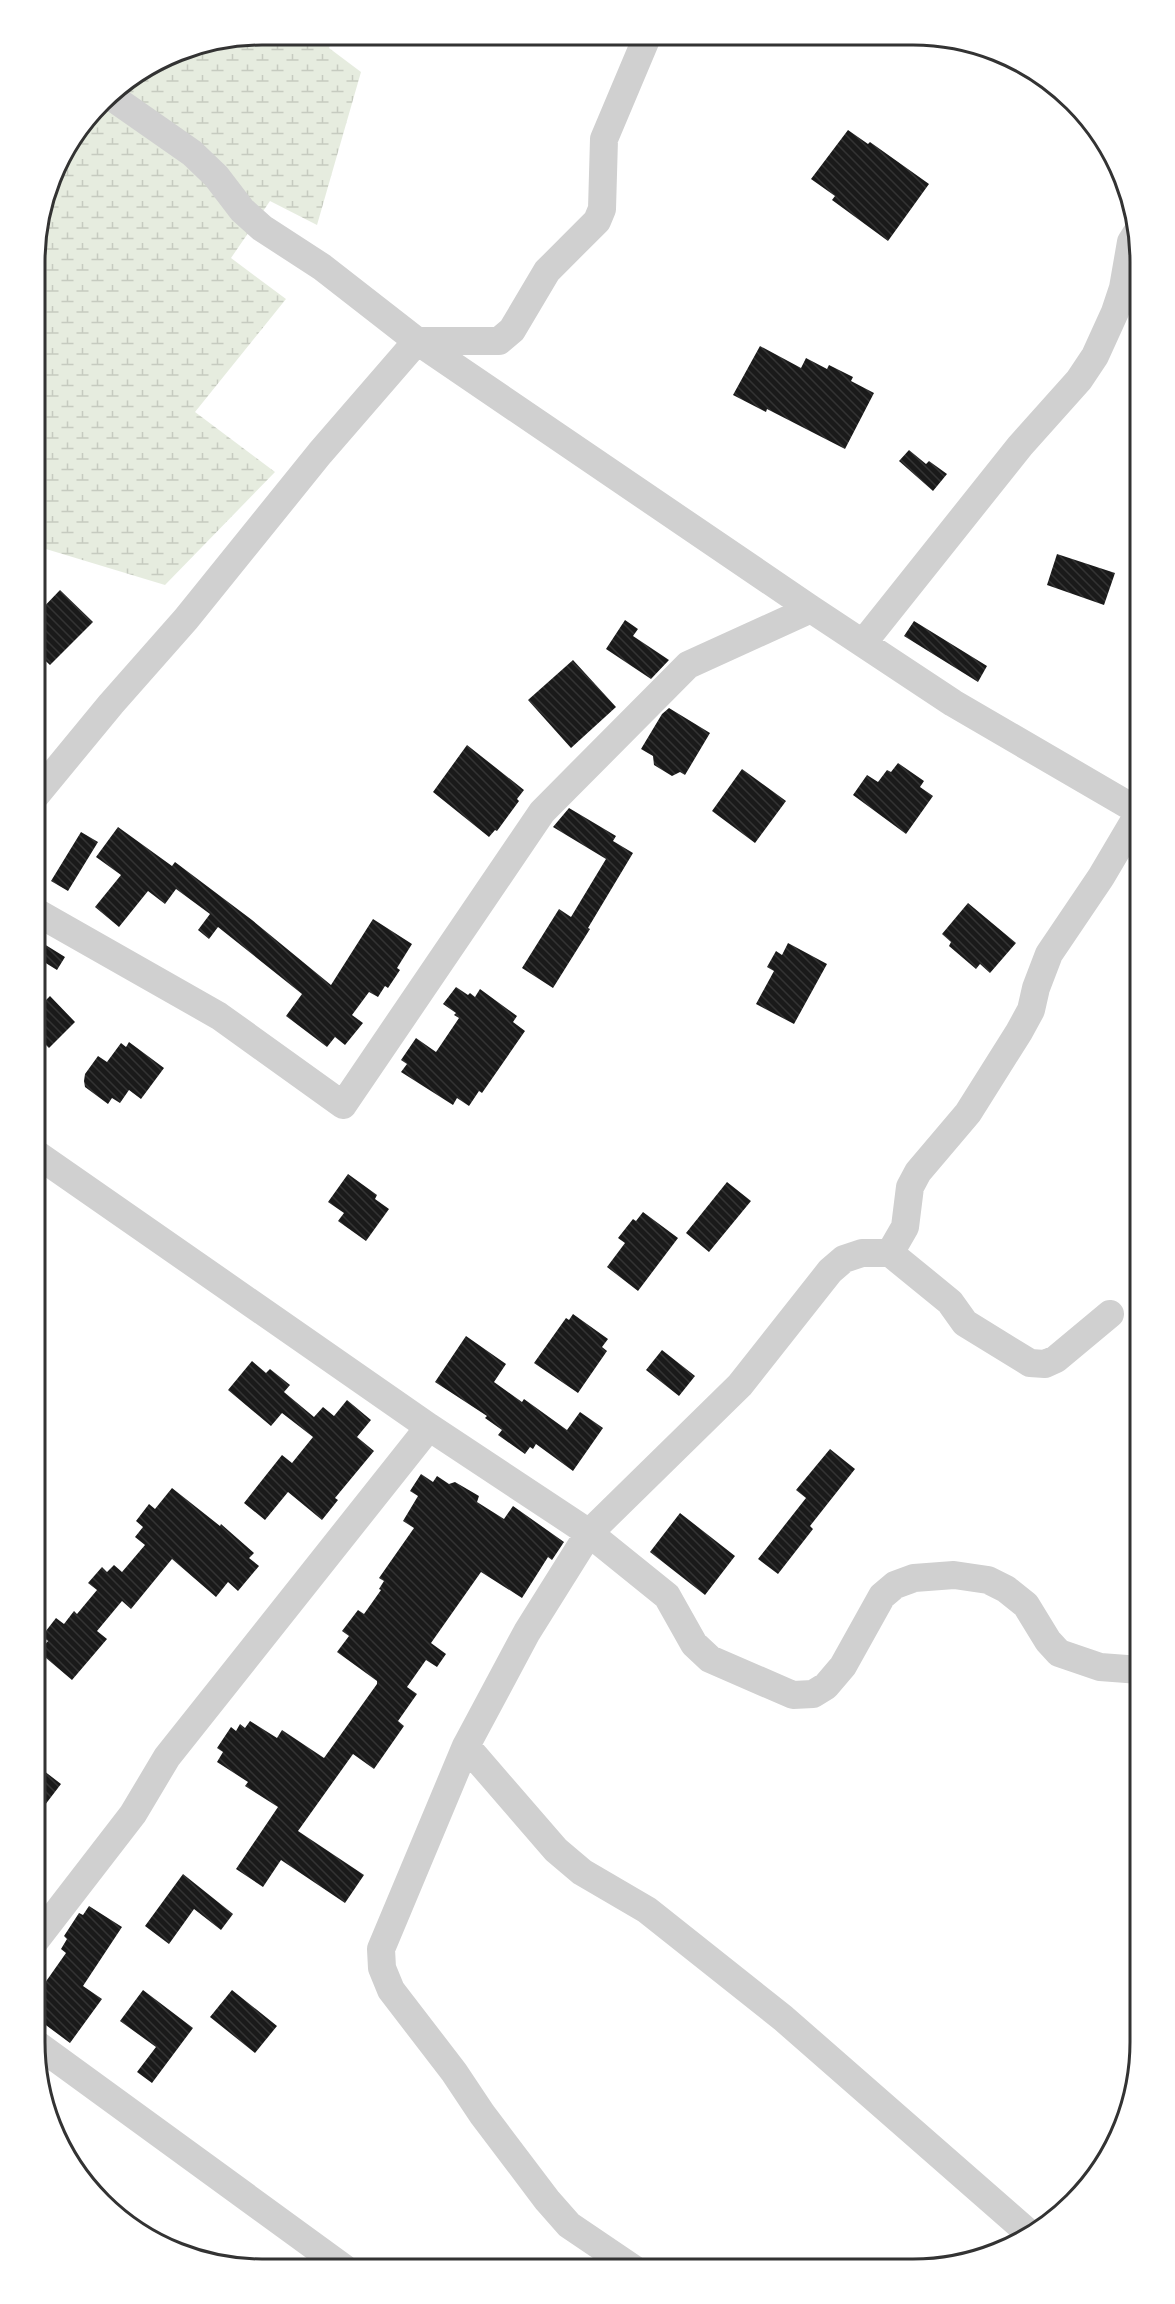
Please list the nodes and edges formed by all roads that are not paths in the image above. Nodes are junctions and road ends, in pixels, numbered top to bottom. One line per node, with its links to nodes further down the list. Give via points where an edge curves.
1 (644, 45): 4 (street, via 604,139 602,209 597,220 547,271 512,330 499,340)
2 (117, 101): 4 (street, via 192,153 262,228 322,267)
3 (1130, 248): 6 (street, via 1115,312 1079,380 1020,446)
4 (417, 340): 5 (street); 7 (street)
5 (811, 609): 6 (street); 10 (street, via 688,665 542,812 343,1105 219,1016)
6 (864, 643): 8 (street, via 953,703)
7 (45, 784)
8 (1130, 805)
9 (1130, 828): 12 (street, via 1049,954 1031,1010 1019,1032 968,1113 918,1172 910,1187 905,1227)
10 (45, 917)
11 (45, 1160): 14 (street)
12 (890, 1253): 13 (street, via 950,1302 964,1323 1030,1363 1045,1364 1056,1359); 15 (street, via 861,1253 844,1259 830,1271 740,1385)
13 (1110, 1314)
14 (429, 1427): 15 (street); 18 (street, via 166,1757 133,1815)
15 (589, 1533): 16 (street, via 667,1596 694,1644 710,1659 793,1695 813,1694 826,1686 843,1666 882,1596 895,1585 914,1578 954,1575 1006,1589 1026,1605 1059,1653 1100,1668); 17 (street, via 527,1632)
16 (1130, 1670)
17 (466, 1746): 20 (street, via 556,1850 582,1872 646,1910 783,2018); 22 (street, via 381,1949 382,1968 391,1989 547,2200 569,2224)
18 (45, 1928)
19 (45, 2050): 21 (street)
20 (1024, 2229)
21 (332, 2259)
22 (620, 2259)

